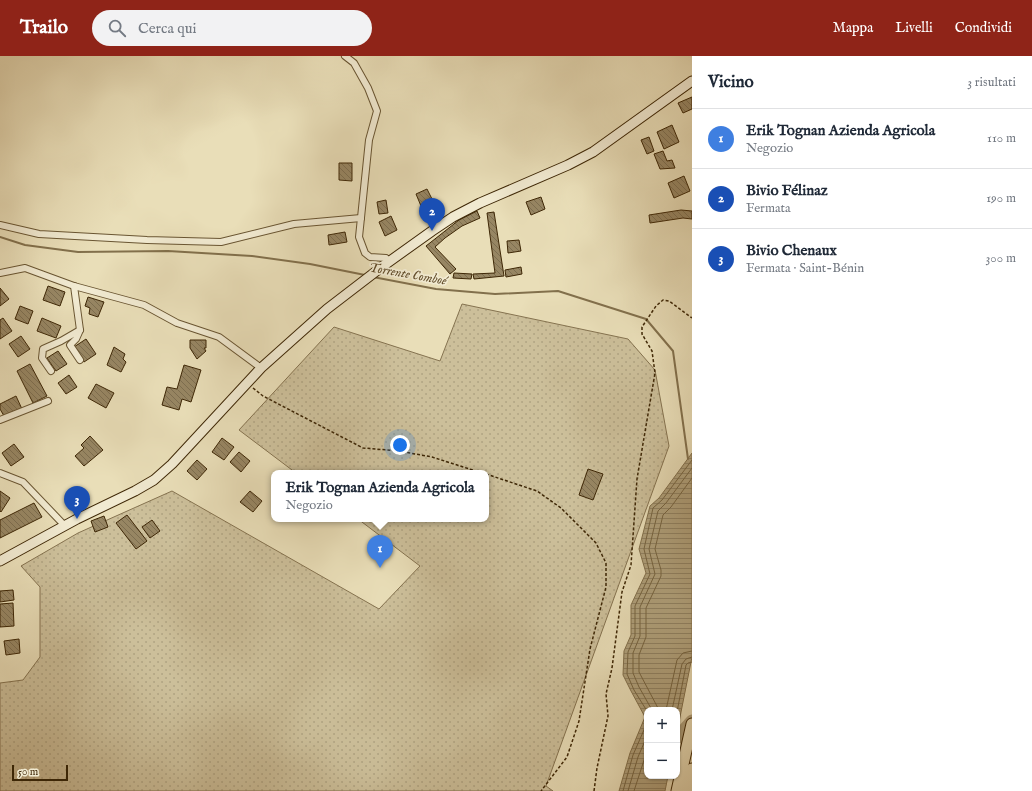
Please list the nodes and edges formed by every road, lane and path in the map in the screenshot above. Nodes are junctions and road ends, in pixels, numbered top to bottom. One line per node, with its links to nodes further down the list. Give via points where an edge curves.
1 (345, 56): 3 (street, via 354,63 377,111 370,140)
2 (692, 81): 5 (main road, via 593,152 473,206)
3 (361, 218): 4 (street, via 294,224 221,242 40,234); 5 (street, via 359,237 365,253 370,257 386,258)
4 (0, 225)
5 (386, 263): 11 (main road, via 327,309)
6 (0, 273): 7 (street, via 25,268)
7 (74, 286): 9 (street); 11 (street, via 144,305 177,323 219,337)
8 (692, 318): 24 (path, via 669,301 663,300 642,327 642,334 652,351 655,373 636,479 631,565 622,592 606,694 608,716)
9 (80, 330): 10 (street, via 70,345); 12 (street, via 43,349 42,358)
10 (80, 360)
11 (262, 368): 13 (main road)
12 (51, 371)
13 (247, 382): 16 (path, via 263,396 363,448 432,457); 19 (main road, via 172,464 154,480)
14 (48, 401): 15 (street)
15 (0, 420)
16 (473, 470)
17 (0, 473): 19 (street, via 23,482)
18 (489, 475): 23 (path, via 536,491 561,508 596,543 606,564 606,587 590,649 579,721 567,757)
19 (65, 526): 20 (main road)
20 (0, 561)
21 (692, 724): 25 (highway)
22 (692, 769): 26 (highway)
23 (541, 791)
24 (594, 791)
25 (677, 791)
26 (687, 791)

